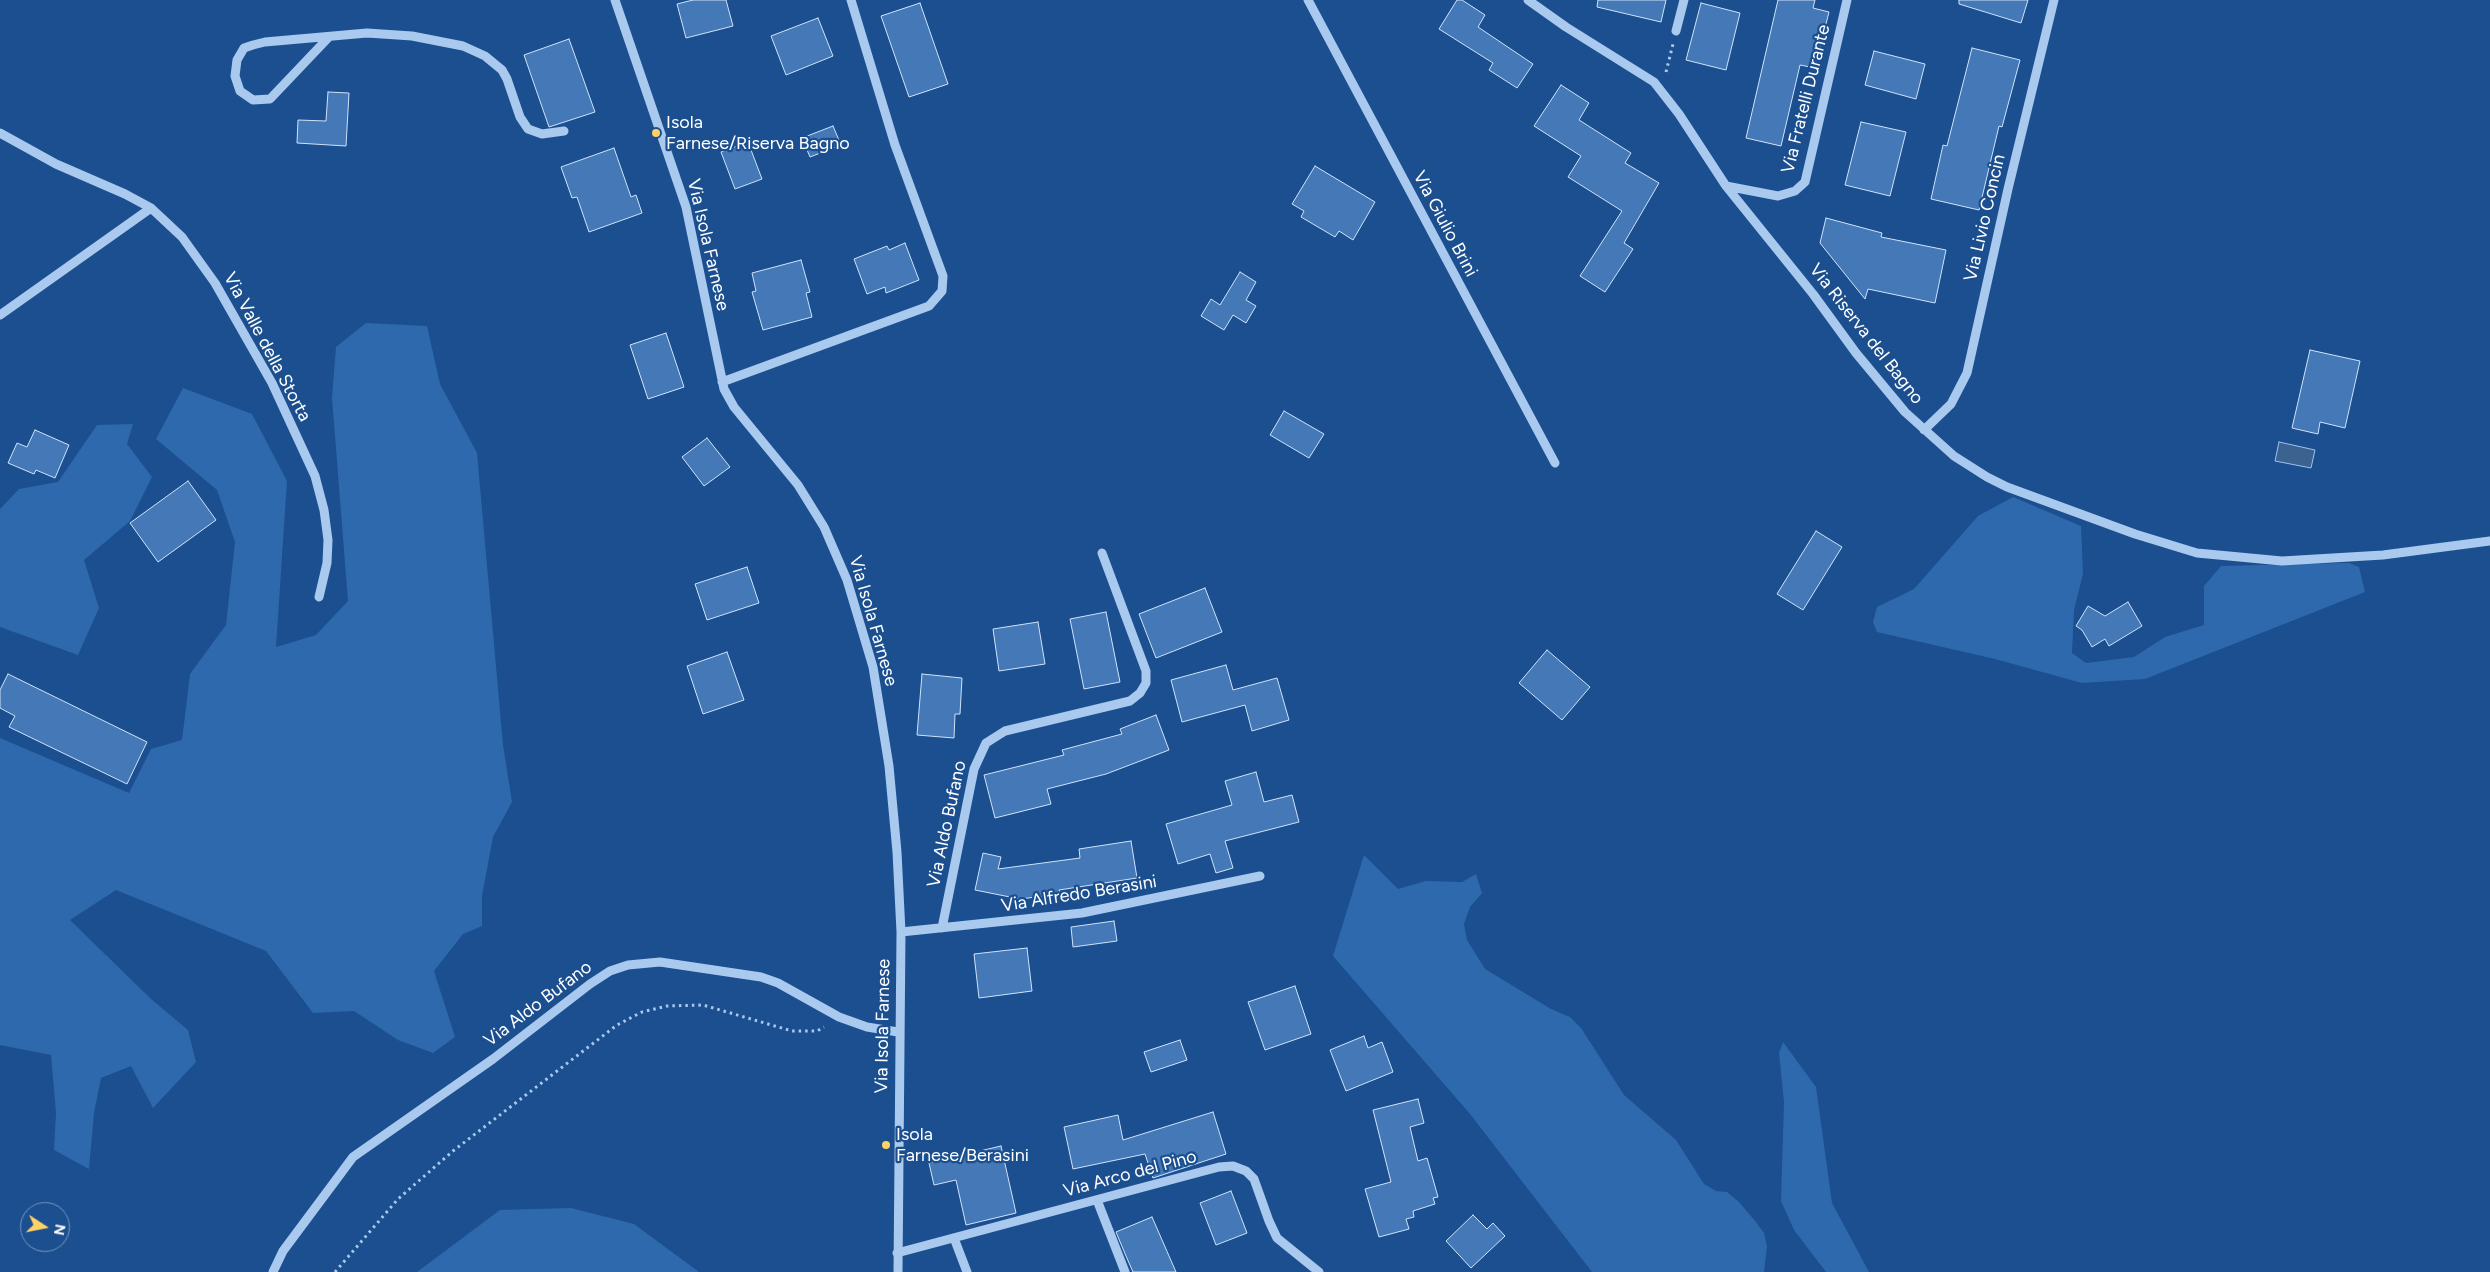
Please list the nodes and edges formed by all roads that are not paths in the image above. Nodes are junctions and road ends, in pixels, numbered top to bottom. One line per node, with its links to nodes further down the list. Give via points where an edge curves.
1 (615, 0): 15 (street, Via Isola Farnese, via 686,207)
2 (851, 0): 15 (street, via 895,145 943,276 942,291 929,306)
3 (1308, 0): 17 (street, Via Giulio Brini)
4 (1684, 0): 8 (street)
5 (1847, 0): 12 (street, Via Fratelli Durante, via 1804,182 1795,191 1778,196)
6 (2054, 0): 16 (street, Via Livio Concin, via 1967,373 1951,404)
7 (1530, 1): 12 (street, Via Riserva del Bagno, via 1646,76 1679,114)
8 (1676, 31)
9 (328, 38): 9 (street, via 265,42 244,48 236,60 236,84 253,100 270,99); 10 (street, via 384,33 439,40 474,50 502,70 523,124 528,129 542,134)
10 (564, 131)
11 (0, 134): 13 (street, Via Valle della Storta)
12 (1726, 186): 16 (street, Via Riserva del Bagno, via 1856,353 1904,412)
13 (151, 208): 14 (street); 20 (street, Via Valle della Storta, via 182,237 215,283 272,383 311,465 324,510 328,540 327,563)
14 (0, 315)
15 (722, 382): 23 (street, Via Isola Farnese, via 734,407 812,505 833,544 852,594 873,667 886,740)
16 (1924, 430): 18 (street, Via Riserva del Bagno, via 1967,466 2007,487 2197,553 2282,561 2383,555)
17 (1555, 463)
18 (2490, 541)
19 (1102, 553): 22 (street, Via Aldo Bufano, via 1146,671 1146,683 1130,701 1005,731 986,743 974,768)
20 (319, 597)
21 (1260, 876): 22 (street, Via Alfredo Berasini, via 1082,913)
22 (942, 928): 23 (street, Via Alfredo Berasini)
23 (901, 932): 24 (street, Via Isola Farnese)
24 (898, 1032): 27 (street, Via Isola Farnese); 28 (street, Via Aldo Bufano, via 867,1027 839,1017 761,977 660,962 628,965 610,971 352,1157)
25 (1097, 1200): 26 (street, Via Arco del Pino); 31 (street); 32 (street, Via Arco del Pino, via 1219,1167 1239,1168 1254,1180 1277,1238)
26 (954, 1238): 27 (street, Via Arco del Pino); 30 (street)
27 (897, 1253): 29 (street, Via Isola Farnese)
28 (272, 1272)
29 (898, 1272)
30 (967, 1272)
31 (1125, 1272)
32 (1319, 1272)

